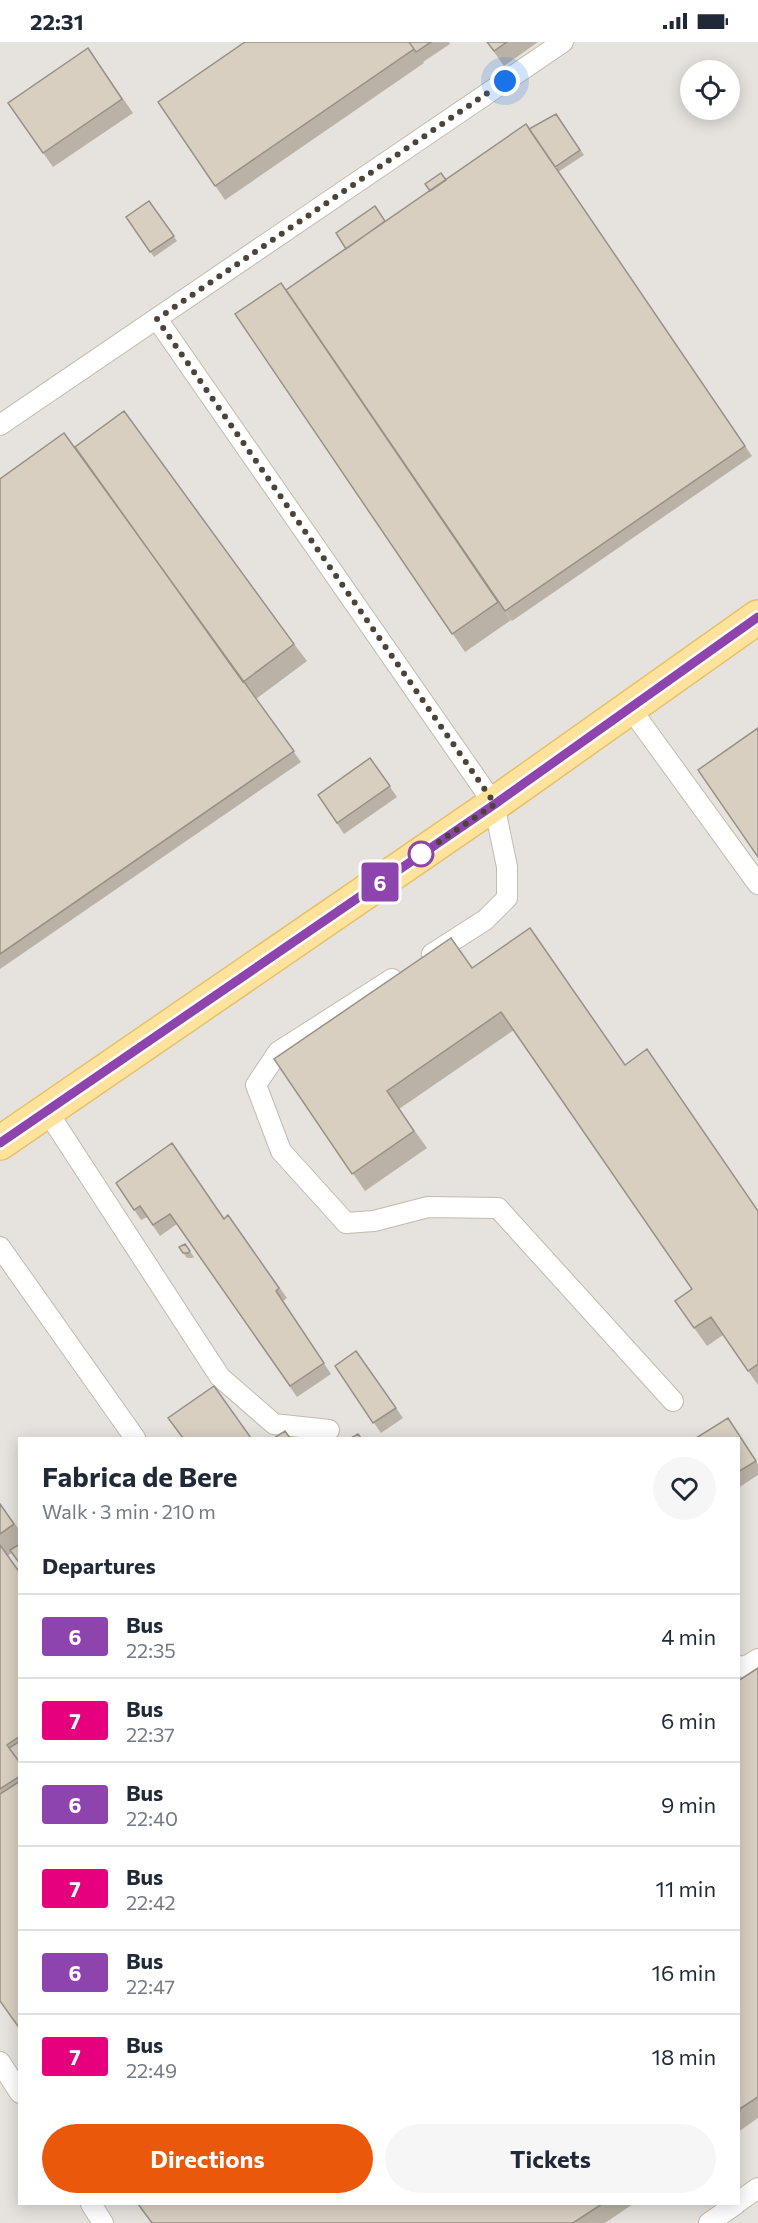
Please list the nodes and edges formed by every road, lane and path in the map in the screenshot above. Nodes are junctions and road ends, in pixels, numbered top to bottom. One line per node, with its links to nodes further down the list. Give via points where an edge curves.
1 (563, 42): 2 (lane)
2 (157, 319): 3 (lane); 6 (lane)
3 (0, 425)
4 (758, 617): 5 (main road)
5 (630, 708): 6 (main road); 7 (lane)
6 (495, 804): 8 (main road); 11 (lane, via 507,867 507,898 485,920 278,1052 256,1085 280,1151 346,1223 374,1221 428,1207 498,1209)
7 (758, 884)
8 (47, 1111): 9 (main road); 12 (lane, via 220,1377 274,1424)
9 (0, 1143)
10 (0, 1247): 13 (lane)
11 (672, 1401)
12 (329, 1430)
13 (134, 1437)
14 (758, 1659): 15 (lane)
15 (740, 1666)
16 (0, 2062): 17 (lane)
17 (18, 2089)
18 (758, 2188): 19 (lane)
19 (740, 2201)
20 (92, 2205): 22 (lane)
21 (734, 2205): 23 (lane)
22 (103, 2223)
23 (709, 2223)

